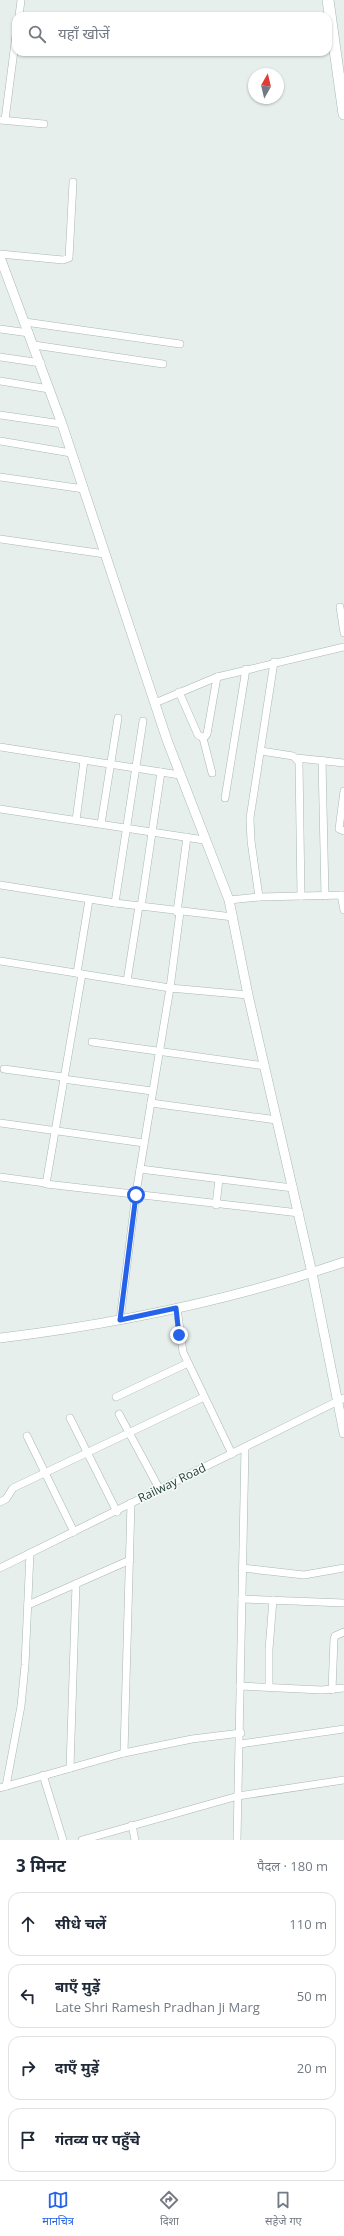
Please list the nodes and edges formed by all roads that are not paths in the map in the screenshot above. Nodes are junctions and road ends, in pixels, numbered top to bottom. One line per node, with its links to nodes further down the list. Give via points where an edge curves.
1 (21, 0): 3 (street)
2 (328, 0): 4 (main road)
3 (20, 12)
4 (330, 12)
5 (332, 28): 7 (main road)
6 (13, 56): 8 (street)
7 (344, 114)
8 (2, 120): 9 (street)
9 (44, 124)
10 (72, 182): 11 (street, via 69,258 63,260)
11 (0, 256): 12 (street)
12 (2, 268): 13 (street)
13 (25, 322): 15 (street); 16 (street)
14 (0, 329): 15 (street)
15 (29, 333): 17 (street)
16 (180, 344)
17 (34, 345): 19 (street); 20 (street)
18 (0, 357): 19 (street)
19 (41, 363): 22 (street)
20 (164, 364)
21 (0, 381): 22 (street)
22 (49, 389): 24 (street)
23 (0, 415): 24 (street)
24 (62, 424): 26 (street)
25 (0, 441): 26 (street)
26 (71, 453): 28 (street)
27 (0, 477): 28 (street)
28 (84, 490): 30 (street)
29 (0, 539): 30 (street)
30 (106, 554): 38 (street)
31 (340, 608): 32 (street)
32 (344, 633)
33 (344, 647): 34 (street)
34 (274, 662): 35 (street); 43 (street)
35 (246, 669): 36 (street); 54 (street)
36 (217, 677): 37 (street); 41 (street, via 207,735)
37 (179, 692): 38 (street); 41 (street, via 198,735)
38 (155, 703): 52 (street)
39 (118, 718): 48 (street)
40 (143, 721): 49 (street)
41 (203, 738): 51 (street)
42 (0, 747): 46 (street)
43 (260, 751): 44 (street); 65 (street, via 250,818)
44 (297, 758): 45 (street); 66 (street, via 300,765)
45 (322, 760): 47 (street); 67 (street)
46 (84, 761): 48 (street); 56 (street)
47 (344, 763)
48 (110, 765): 49 (street); 57 (street)
49 (136, 769): 50 (street); 58 (street)
50 (161, 772): 52 (street); 60 (street)
51 (212, 773)
52 (180, 775): 62 (street)
53 (344, 791): 59 (street, via 339,827)
54 (225, 798)
55 (0, 809): 56 (street)
56 (76, 820): 57 (street)
57 (101, 824): 58 (street)
58 (126, 828): 60 (street); 70 (street)
59 (344, 831)
60 (152, 832): 61 (street); 71 (street)
61 (187, 837): 62 (street); 73 (street)
62 (204, 840): 69 (street)
63 (0, 885): 68 (street)
64 (343, 895): 67 (street); 72 (street)
65 (259, 896): 66 (street); 69 (street)
66 (301, 896): 67 (street)
67 (325, 896)
68 (89, 900): 70 (street); 76 (street)
69 (229, 900): 74 (street)
70 (115, 903): 71 (street)
71 (140, 907): 73 (street); 77 (street)
72 (344, 910)
73 (178, 912): 74 (street); 78 (street)
74 (233, 917): 79 (street)
75 (0, 960): 76 (street)
76 (79, 974): 77 (street); 84 (street)
77 (127, 981): 78 (street)
78 (170, 988): 79 (street); 81 (street)
79 (248, 995): 82 (street)
80 (92, 1042): 81 (street)
81 (159, 1052): 82 (street); 85 (street)
82 (264, 1066): 87 (street)
83 (4, 1069): 84 (street)
84 (63, 1078): 85 (street); 89 (street)
85 (152, 1092): 86 (street)
86 (151, 1102): 87 (street); 90 (street)
87 (277, 1120): 95 (street)
88 (0, 1123): 89 (street)
89 (54, 1130): 90 (street); 94 (street)
90 (144, 1143): 91 (street)
91 (140, 1169): 93 (street); 96 (street)
92 (0, 1177): 94 (street)
93 (219, 1179): 95 (street); 97 (street)
94 (45, 1183): 96 (street)
95 (293, 1188): 98 (street)
96 (136, 1195): 97 (street); 102 (street)
97 (216, 1205): 98 (street)
98 (299, 1213): 100 (street)
99 (344, 1262): 100 (street)
100 (312, 1273): 101 (street, via 256,1290); 107 (street)
101 (176, 1308): 102 (street); 104 (street, via 179,1335)
102 (120, 1320): 103 (street, via 62,1331)
103 (0, 1338)
104 (188, 1363): 105 (street); 106 (street)
105 (204, 1396): 110 (street); 115 (street)
106 (116, 1397)
107 (341, 1399): 111 (street); 113 (street, Railway Road)
108 (120, 1414): 110 (street)
109 (70, 1418): 114 (street)
110 (130, 1433): 114 (street); 117 (street)
111 (344, 1433)
112 (27, 1436): 116 (street)
113 (244, 1448): 115 (street, Railway Road); 125 (street)
114 (87, 1453): 116 (street); 120 (street)
115 (232, 1454): 117 (street, Railway Road)
116 (46, 1474): 118 (street, via 13,1488 6,1499); 121 (street)
117 (160, 1490): 119 (street, Railway Road)
118 (0, 1502)
119 (131, 1503): 120 (street, Railway Road); 123 (street)
120 (117, 1512): 121 (street, Railway Road)
121 (74, 1532): 122 (street, Railway Road)
122 (30, 1553): 124 (street, Railway Road); 131 (street)
123 (130, 1560): 127 (street); 140 (street)
124 (0, 1568)
125 (242, 1568): 126 (street, via 304,1575); 128 (street)
126 (344, 1568)
127 (76, 1584): 131 (street); 141 (street)
128 (242, 1599): 129 (street); 133 (street)
129 (273, 1600): 130 (street); 134 (street)
130 (344, 1603)
131 (28, 1606): 144 (street, via 21,1706)
132 (344, 1632): 136 (street, via 334,1639)
133 (240, 1686): 134 (street); 138 (street)
134 (270, 1687): 136 (street)
135 (344, 1688): 136 (street)
136 (332, 1690)
137 (344, 1729): 139 (street)
138 (241, 1733): 139 (street); 140 (street, via 192,1739)
139 (240, 1744): 145 (street)
140 (124, 1753): 141 (street)
141 (70, 1768): 142 (street)
142 (43, 1775): 144 (street); 147 (street)
143 (344, 1780): 145 (street)
144 (3, 1787)
145 (238, 1796): 146 (street); 150 (street)
146 (132, 1824): 148 (street); 149 (street)
147 (63, 1840)
148 (82, 1840)
149 (135, 1840)
150 (237, 1840)

